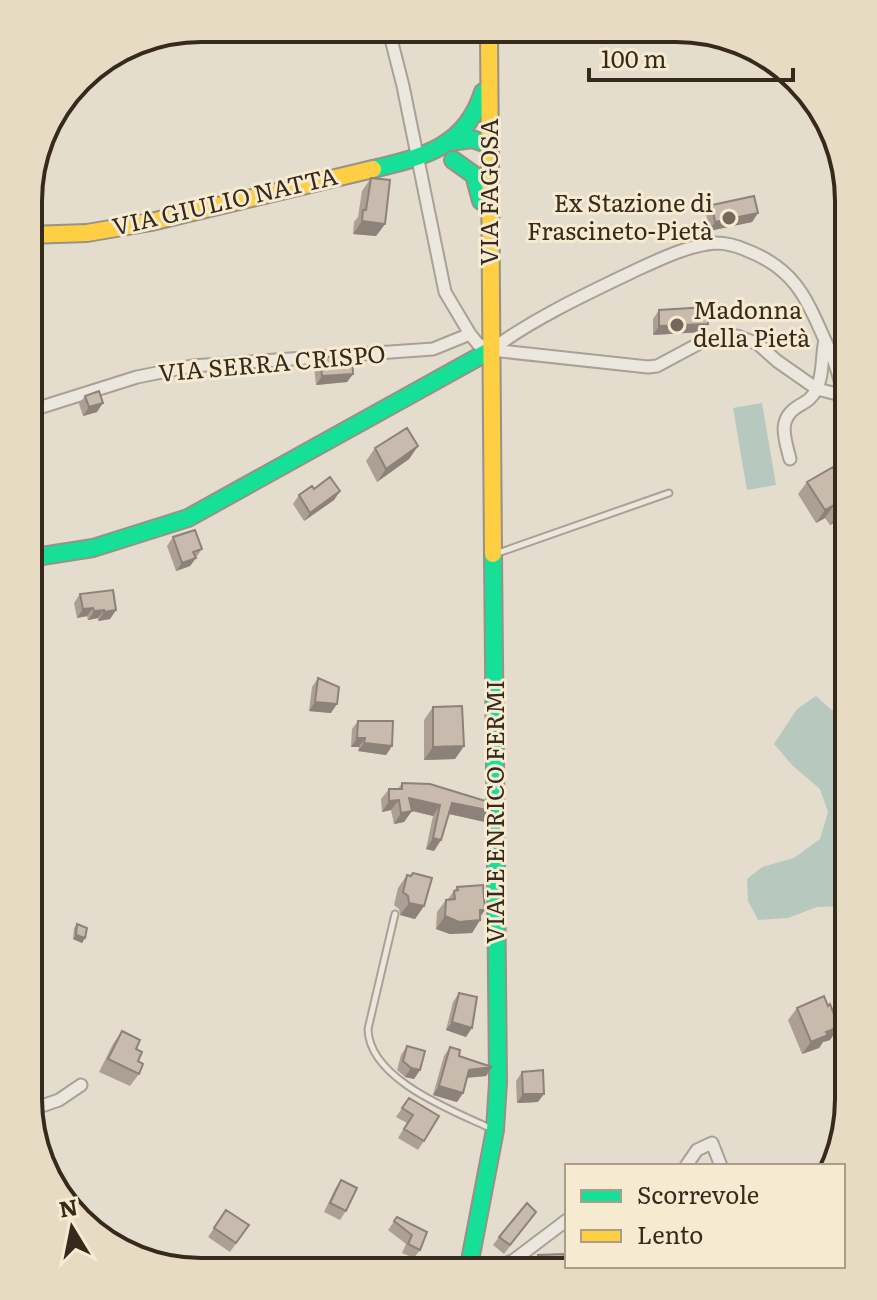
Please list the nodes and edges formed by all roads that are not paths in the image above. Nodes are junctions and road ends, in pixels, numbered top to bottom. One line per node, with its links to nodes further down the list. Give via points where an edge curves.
1 (392, 42): 6 (street)
2 (489, 42): 3 (main road, VIA FAGOSA)
3 (488, 71): 4 (main road, via 479,109); 5 (main road, VIA FAGOSA)
4 (450, 142): 5 (main road, via 472,139); 6 (main road)
5 (490, 145): 7 (main road); 8 (main road, VIA FAGOSA)
6 (418, 158): 7 (main road); 9 (main road, VIA GIULIO NATTA, via 151,222); 10 (street, via 445,292)
7 (453, 160): 8 (main road, via 479,181)
8 (489, 231): 12 (main road, VIA FAGOSA)
9 (42, 235)
10 (470, 334): 12 (street); 16 (street, VIA SERRA CRISPO, via 433,349 192,366)
11 (825, 340): 12 (street, via 799,286 781,268 758,254 719,243 658,260); 13 (street); 14 (street)
12 (491, 350): 14 (street, via 657,366 700,343 737,336 758,344); 19 (main road, VIALE ENRICO FERMI); 20 (main road, via 188,518 93,548)
13 (835, 363)
14 (817, 389): 15 (street); 17 (street, via 787,413 783,427)
15 (835, 393)
16 (42, 407)
17 (790, 459)
18 (669, 493): 19 (lane)
19 (494, 554): 24 (main road, VIALE ENRICO FERMI)
20 (42, 556)
21 (395, 914): 24 (lane, via 368,1043 397,1079)
22 (81, 1085): 23 (street)
23 (42, 1106)
24 (495, 1130): 28 (main road, VIALE ENRICO FERMI)
25 (687, 1164): 26 (street, via 697,1150 712,1143)
26 (720, 1164)
27 (565, 1222): 29 (street)
28 (470, 1258)
29 (517, 1258)

